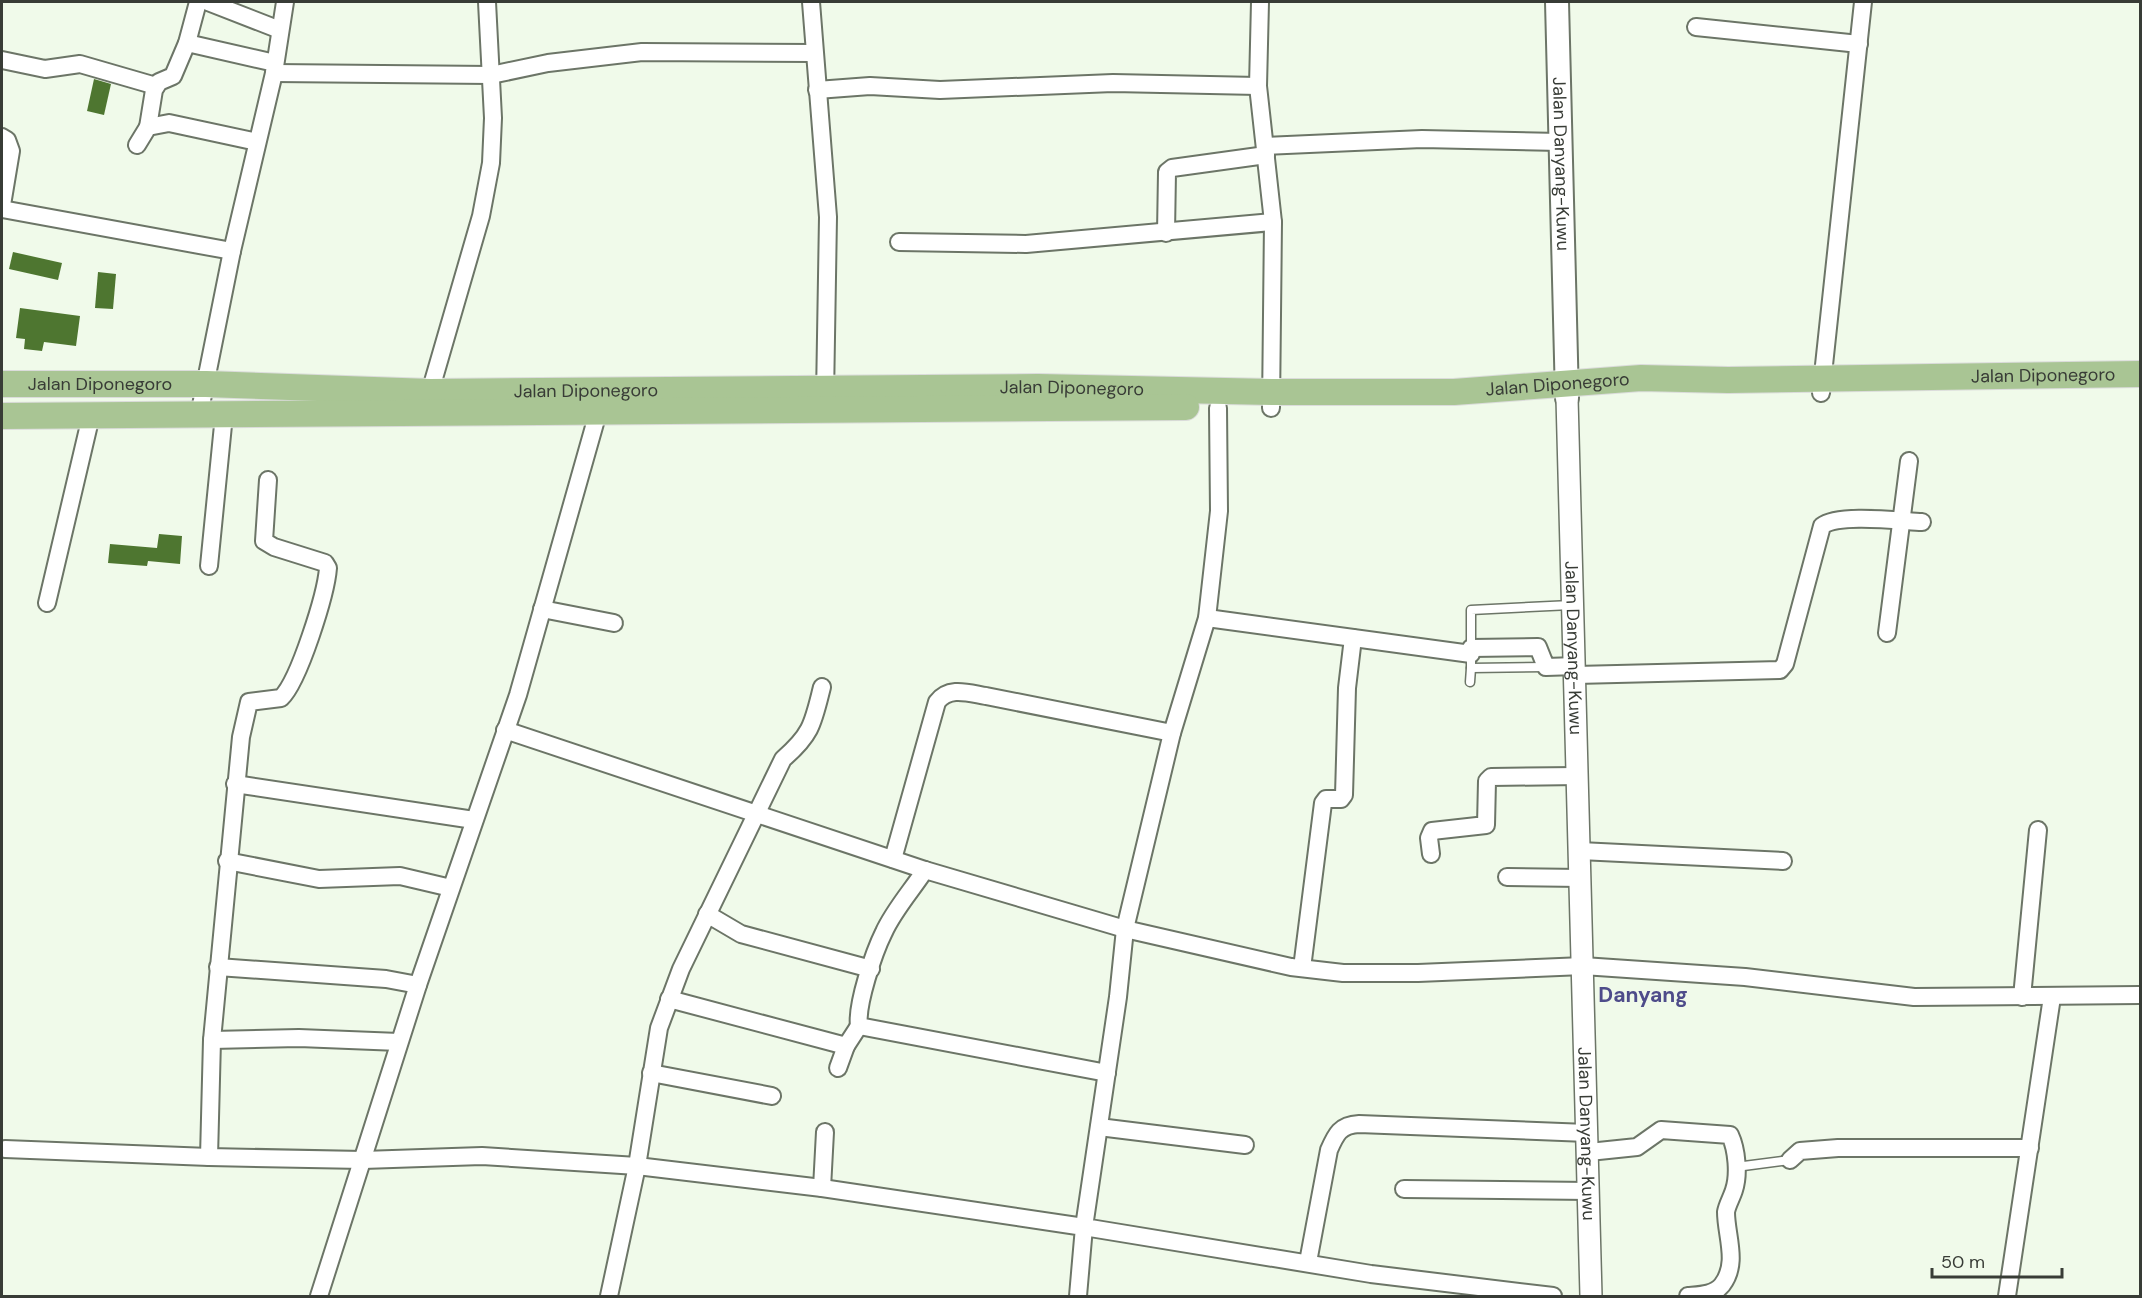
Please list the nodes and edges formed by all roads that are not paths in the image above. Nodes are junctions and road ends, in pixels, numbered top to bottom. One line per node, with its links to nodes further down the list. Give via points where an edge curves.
1 (198, 2): 11 (street)
2 (208, 2): 10 (street)
3 (285, 2): 10 (street)
4 (487, 2): 16 (street)
5 (811, 2): 13 (street)
6 (1260, 2): 18 (street)
7 (1557, 2): 23 (main road, Jalan Danyang-Kuwu)
8 (1863, 2): 12 (street)
9 (1696, 27): 12 (street)
10 (280, 30): 15 (street)
11 (187, 43): 15 (street); 17 (street, via 173,76)
12 (1858, 44): 34 (street)
13 (814, 53): 16 (street, via 642,52 548,63); 19 (street)
14 (2, 60): 17 (street, via 45,69 80,64)
15 (274, 68): 16 (street); 22 (street)
16 (491, 75): 37 (street, via 491,163 481,216)
17 (156, 86): 20 (street)
18 (1258, 86): 19 (street, via 1113,83); 25 (street)
19 (817, 90): 38 (street, via 828,217)
20 (148, 127): 22 (street, via 169,123); 24 (street)
21 (2, 137): 26 (street, via 11,151)
22 (257, 142): 30 (street)
23 (1560, 142): 25 (street, via 1422,139); 36 (main road, Jalan Danyang-Kuwu)
24 (137, 145)
25 (1266, 150): 27 (street); 28 (street, via 1167,172)
26 (2, 207): 30 (street)
27 (1273, 222): 28 (street); 39 (street)
28 (1166, 233): 29 (street, via 1026,244)
29 (899, 242)
30 (232, 251): 33 (street)
31 (2140, 374): 34 (main road, Jalan Diponegoro)
32 (2, 384): 33 (main road, Jalan Diponegoro)
33 (206, 384): 37 (main road, Jalan Diponegoro); 42 (street)
34 (1822, 385): 35 (main road, Jalan Diponegoro); 36 (main road, Jalan Diponegoro)
35 (2140, 389)
36 (1566, 390): 39 (main road, Jalan Diponegoro, via 1376,408); 51 (street, Jalan Danyang-Kuwu)
37 (430, 392): 40 (main road, Jalan Diponegoro)
38 (825, 399): 39 (main road, Jalan Diponegoro, via 1038,387); 40 (main road, Jalan Diponegoro); 41 (main road, Jalan Diponegoro)
39 (1271, 400): 41 (main road, Jalan Diponegoro)
40 (601, 401): 42 (main road, Jalan Diponegoro); 52 (street)
41 (1218, 408): 53 (street, via 1219,511)
42 (212, 415): 44 (main road, Jalan Diponegoro); 49 (street)
43 (2, 416): 44 (main road, Jalan Diponegoro)
44 (91, 416): 50 (street)
45 (1909, 461): 47 (street)
46 (268, 480): 64 (street, via 264,541 325,563 328,568 310,635 284,696 247,704)
47 (1900, 522): 48 (street); 55 (street); 58 (street, via 1844,519 1828,520 1822,526 1790,649 1780,670)
48 (1922, 522)
49 (209, 566)
50 (47, 603)
51 (1574, 604): 57 (lane, via 1471,610); 58 (street, Jalan Danyang-Kuwu)
52 (542, 609): 54 (street); 61 (street)
53 (1207, 618): 56 (street); 62 (street)
54 (614, 623)
55 (1887, 633)
56 (1353, 638): 57 (street); 81 (street, via 1347,688 1344,795 1341,799 1326,798 1323,803)
57 (1471, 657): 58 (street, via 1538,647 1546,667); 59 (lane)
58 (1576, 670): 63 (street, Jalan Danyang-Kuwu)
59 (1470, 682)
60 (822, 687): 65 (street, via 813,723 803,742 783,759)
61 (506, 730): 65 (street); 66 (street)
62 (1172, 733): 70 (street, via 986,696 945,693 937,702); 78 (street)
63 (1579, 776): 68 (street, Jalan Danyang-Kuwu); 69 (street, via 1491,777 1487,781 1486,825 1432,831)
64 (236, 784): 66 (street); 71 (street)
65 (756, 812): 70 (street); 77 (street)
66 (474, 820): 76 (street)
67 (2038, 830): 85 (street)
68 (1581, 851): 72 (street); 75 (street, Jalan Danyang-Kuwu)
69 (1431, 854)
70 (893, 859): 73 (street)
71 (227, 861): 76 (street, via 319,879 400,876); 80 (street)
72 (1783, 861)
73 (925, 870): 78 (street); 82 (street, via 884,932)
74 (1507, 877): 75 (street)
75 (1581, 878): 79 (street, Jalan Danyang-Kuwu)
76 (451, 888): 83 (street)
77 (707, 914): 82 (street, via 741,934); 87 (street)
78 (1125, 929): 81 (street); 94 (street)
79 (1583, 966): 81 (street, via 1418,973 1343,973); 85 (street, via 1745,977 1914,997); 98 (street, Jalan Danyang-Kuwu)
80 (218, 967): 83 (street); 89 (street)
81 (1302, 968)
82 (871, 969): 88 (street)
83 (418, 985): 90 (street)
84 (2140, 995): 86 (street)
85 (2022, 997): 86 (street)
86 (2052, 997): 100 (street)
87 (669, 999): 91 (street); 93 (street)
88 (859, 1026): 91 (street); 94 (street)
89 (212, 1040): 90 (street); 102 (street)
90 (399, 1042): 103 (street)
91 (846, 1046): 92 (street)
92 (838, 1068)
93 (651, 1073): 95 (street); 105 (street)
94 (1107, 1073): 96 (street)
95 (772, 1096)
96 (1100, 1127): 99 (street); 110 (street)
97 (825, 1132): 107 (street)
98 (1588, 1142): 106 (street, via 1636,1147 1661,1130 1705,1136 1723,1133 1732,1141); 109 (street, Jalan Danyang-Kuwu); 111 (street, via 1359,1124 1344,1127 1329,1150)
99 (1245, 1145)
100 (2030, 1148): 104 (street, via 1838,1148 1800,1151); 120 (street)
101 (5, 1149): 102 (street)
102 (209, 1157): 103 (street)
103 (363, 1160): 105 (street, via 482,1156); 114 (street)
104 (1790, 1160): 106 (lane)
105 (637, 1166): 107 (street); 115 (street)
106 (1736, 1167): 113 (street, via 1735,1188 1726,1210 1730,1269)
107 (822, 1188): 110 (street)
108 (1404, 1189): 109 (street)
109 (1589, 1191): 118 (street, Jalan Danyang-Kuwu)
110 (1084, 1227): 111 (street); 116 (street)
111 (1308, 1262): 112 (street)
112 (1462, 1292): 117 (street)
113 (1712, 1294): 119 (street)
114 (319, 1296)
115 (609, 1296)
116 (1078, 1296)
117 (1553, 1296)
118 (1591, 1296)
119 (1688, 1296)
120 (2007, 1296)

